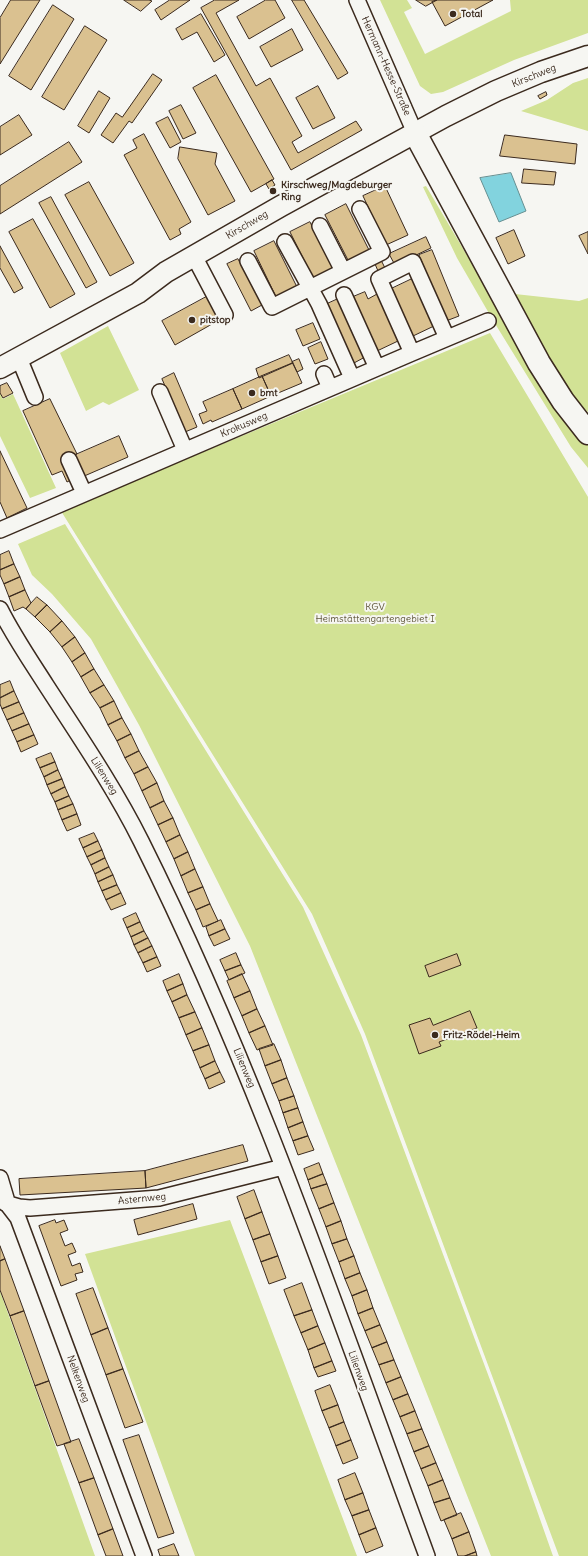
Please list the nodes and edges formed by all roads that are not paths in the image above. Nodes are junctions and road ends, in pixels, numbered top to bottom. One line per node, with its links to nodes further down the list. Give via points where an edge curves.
1 (357, 0): 3 (street, Hermann-Hesse-Straße)
2 (588, 56): 3 (main road, Kirschweg, via 496,91)
3 (415, 133): 7 (main road, Kirschweg); 24 (highway, via 539,363)
4 (360, 209): 9 (street, via 382,252)
5 (320, 226): 9 (street)
6 (285, 242): 10 (street)
7 (194, 256): 12 (street); 16 (main road, Kirschweg, via 166,272 138,293)
8 (248, 261): 10 (street, via 272,307)
9 (343, 271): 10 (street)
10 (309, 288): 20 (street, via 319,304)
11 (344, 295): 18 (street)
12 (225, 315)
13 (488, 321): 14 (street, Krokusweg)
14 (447, 338): 15 (street, Krokusweg); 15 (street, via 413,262 379,279)
15 (412, 353): 18 (street, Krokusweg)
16 (19, 358): 17 (main road, Kirschweg); 23 (street)
17 (0, 368)
18 (377, 368): 20 (street, Krokusweg)
19 (324, 374): 21 (street)
20 (352, 378): 21 (street, Krokusweg)
21 (330, 388): 27 (street, Krokusweg)
22 (160, 392): 27 (street)
23 (35, 398)
24 (563, 401): 25 (highway); 26 (highway)
25 (588, 422)
26 (588, 433)
27 (185, 450): 29 (street, Krokusweg)
28 (69, 460): 29 (street)
29 (84, 493): 30 (street, Krokusweg)
30 (0, 530)
31 (0, 609): 32 (street, Lilienweg, via 14,636 107,779 141,841 198,962)
32 (283, 1167): 34 (street, Asternweg, via 151,1200 30,1208); 36 (street, Lilienweg)
33 (0, 1178): 34 (street, Nelkenweg)
34 (4, 1202): 35 (street, Nelkenweg, via 18,1218)
35 (144, 1556)
36 (427, 1556)

